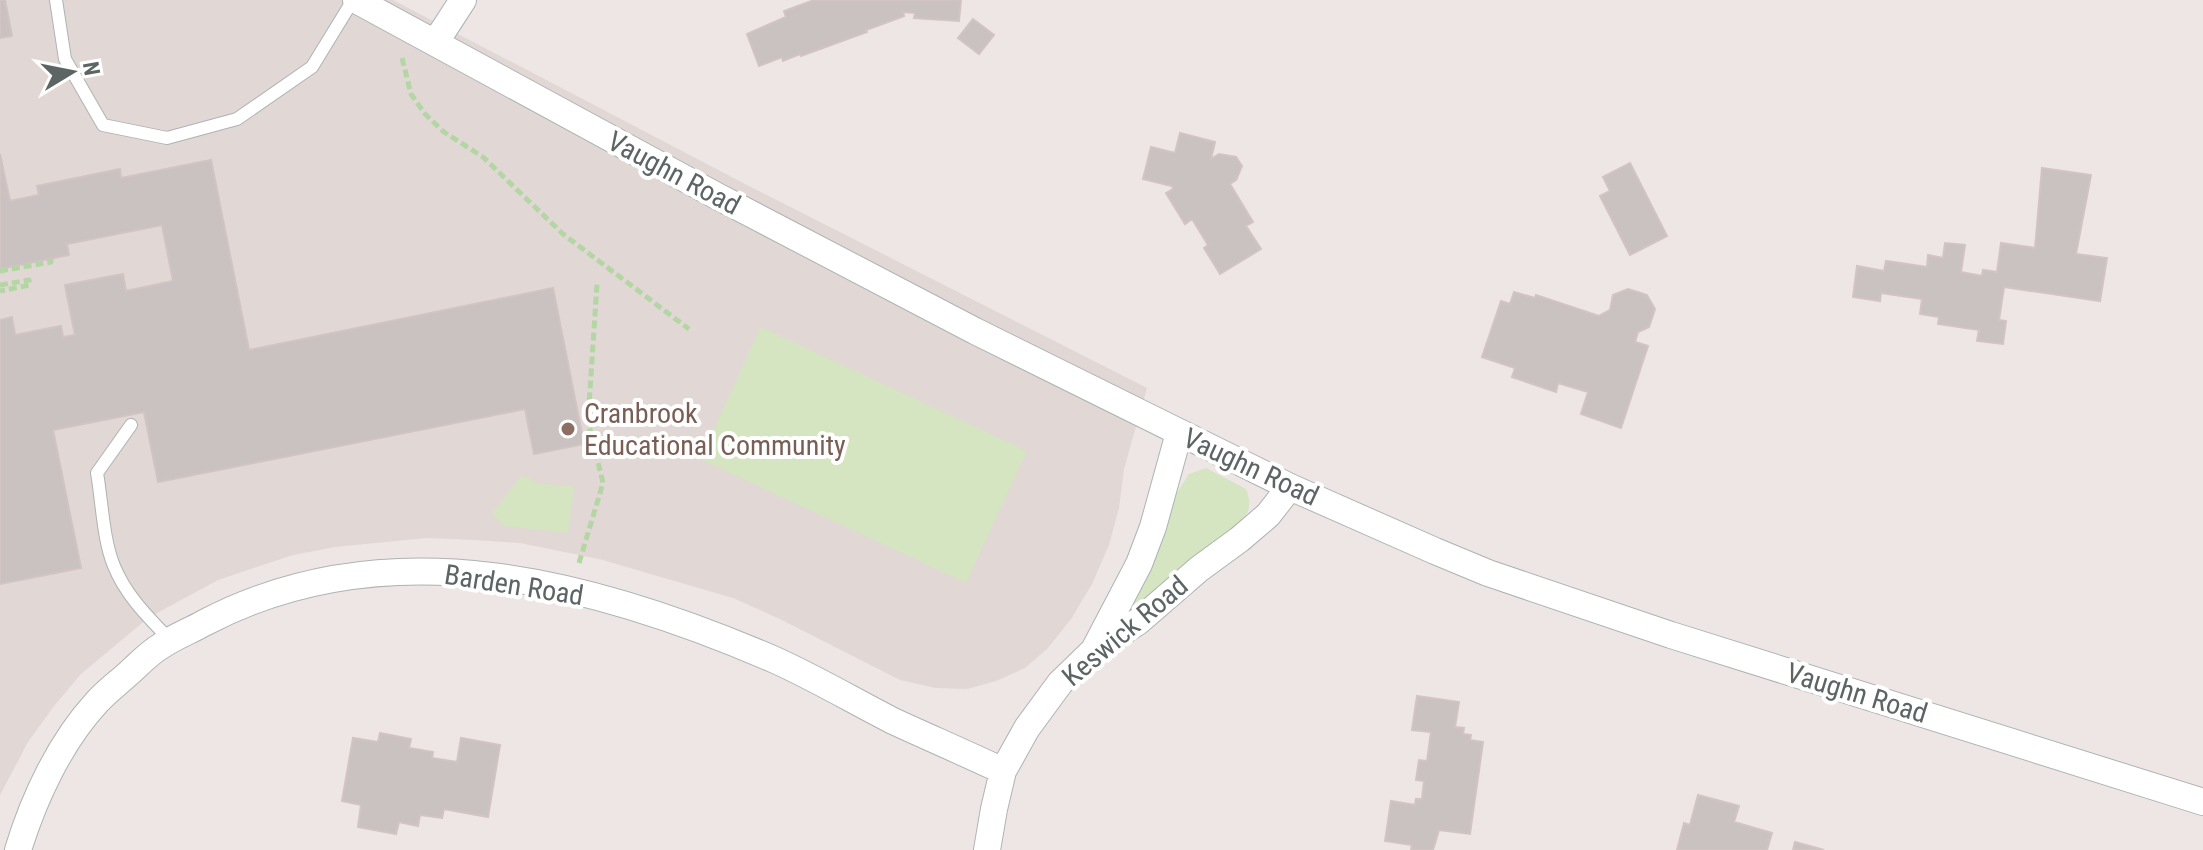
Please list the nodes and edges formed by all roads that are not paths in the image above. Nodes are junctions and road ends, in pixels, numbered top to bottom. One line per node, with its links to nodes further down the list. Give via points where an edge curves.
1 (56, 0): 2 (lane, via 65,59 103,125 167,138 237,119 312,67)
2 (354, 0): 4 (street, Vaughn Road)
3 (463, 0): 4 (street)
4 (435, 43): 6 (street, Vaughn Road, via 743,210)
5 (131, 425): 8 (lane, via 97,473 106,531 113,565 133,600)
6 (1179, 433): 7 (street, Vaughn Road); 9 (street, via 1139,564)
7 (1290, 487): 9 (street, Keswick Road, via 1240,539 1139,621); 11 (street, Vaughn Road, via 1488,573)
8 (171, 641): 10 (street, Barden Road, via 275,592 374,573 478,573 572,591 655,615 776,661); 12 (street, Barden Road, via 98,701 76,727 50,771)
9 (1093, 651): 10 (street, Keswick Road, via 1060,683)
10 (1003, 771): 13 (street, Keswick Road)
11 (2203, 802)
12 (18, 850)
13 (987, 850)

